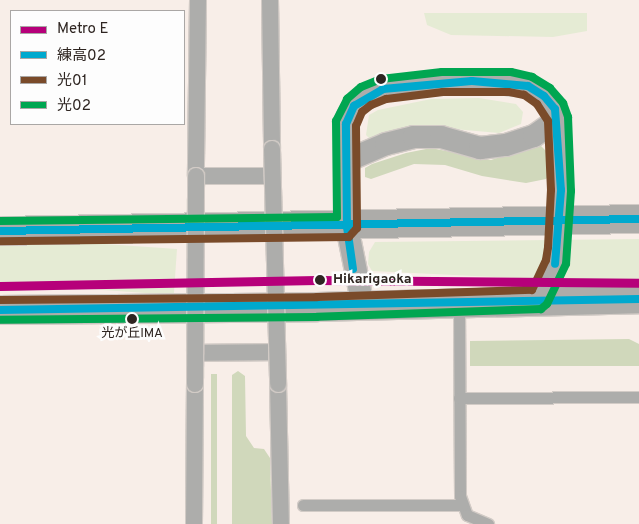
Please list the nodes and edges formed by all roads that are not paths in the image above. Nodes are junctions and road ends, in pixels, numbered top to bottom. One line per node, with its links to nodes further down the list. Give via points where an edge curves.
1 (198, 0): 5 (street)
2 (270, 0): 6 (street, bridge)
3 (558, 119): 4 (street, via 534,136 506,145 480,148 441,137 414,137 386,144); 4 (street, via 555,109 544,96 528,86 509,82 442,82 383,90 366,96 348,116); 8 (street)
4 (346, 161): 9 (street)
5 (196, 176): 6 (street); 17 (street, bridge)
6 (273, 176): 16 (street, bridge)
7 (639, 219): 8 (main road)
8 (561, 220): 9 (main road); 12 (street, via 556,264)
9 (346, 227): 10 (main road); 14 (street)
10 (0, 231)
11 (639, 299): 12 (main road)
12 (538, 300): 13 (main road)
13 (459, 303): 14 (main road); 19 (lane)
14 (363, 306): 15 (main road)
15 (0, 310)
16 (277, 352): 17 (street); 23 (street, bridge)
17 (195, 353): 22 (street, bridge)
18 (639, 397): 19 (lane)
19 (459, 398): 21 (lane)
20 (303, 506): 21 (lane)
21 (462, 506): 24 (lane, via 467,515)
22 (194, 524)
23 (281, 524)
24 (488, 524)

